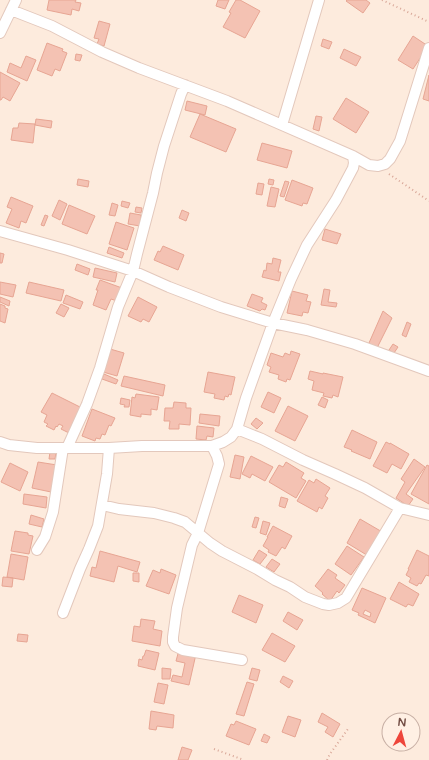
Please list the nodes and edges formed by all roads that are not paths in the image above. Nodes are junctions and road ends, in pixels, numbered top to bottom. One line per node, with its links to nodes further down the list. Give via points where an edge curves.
1 (16, 0): 3 (street)
2 (319, 0): 7 (street)
3 (11, 10): 4 (street); 6 (street, via 52,26 102,52)
4 (0, 33)
5 (429, 48): 8 (street, via 400,141 390,159 378,166 369,165)
6 (185, 86): 7 (street); 10 (street, via 164,146)
7 (282, 125): 8 (street)
8 (354, 156): 11 (street, via 353,168 307,245)
9 (0, 231): 10 (street)
10 (133, 271): 11 (street, via 221,307); 16 (street, via 118,306 87,404)
11 (273, 323): 12 (street, via 355,344); 13 (street)
12 (429, 372)
13 (237, 429): 15 (street, via 231,437); 19 (street, via 347,480)
14 (0, 442): 16 (street, via 37,448)
15 (212, 446): 17 (street); 21 (street, via 219,464)
16 (65, 448): 17 (street); 22 (street, via 53,512 45,537)
17 (108, 448): 18 (street)
18 (102, 505): 21 (street, via 154,512 185,522); 23 (street, via 98,526)
19 (400, 508): 20 (street); 21 (street, via 346,598 328,605 305,597 257,568 222,551)
20 (429, 515)
21 (198, 533): 24 (street, via 192,544 177,608 173,642 183,650)
22 (37, 550)
23 (63, 613)
24 (242, 660)

